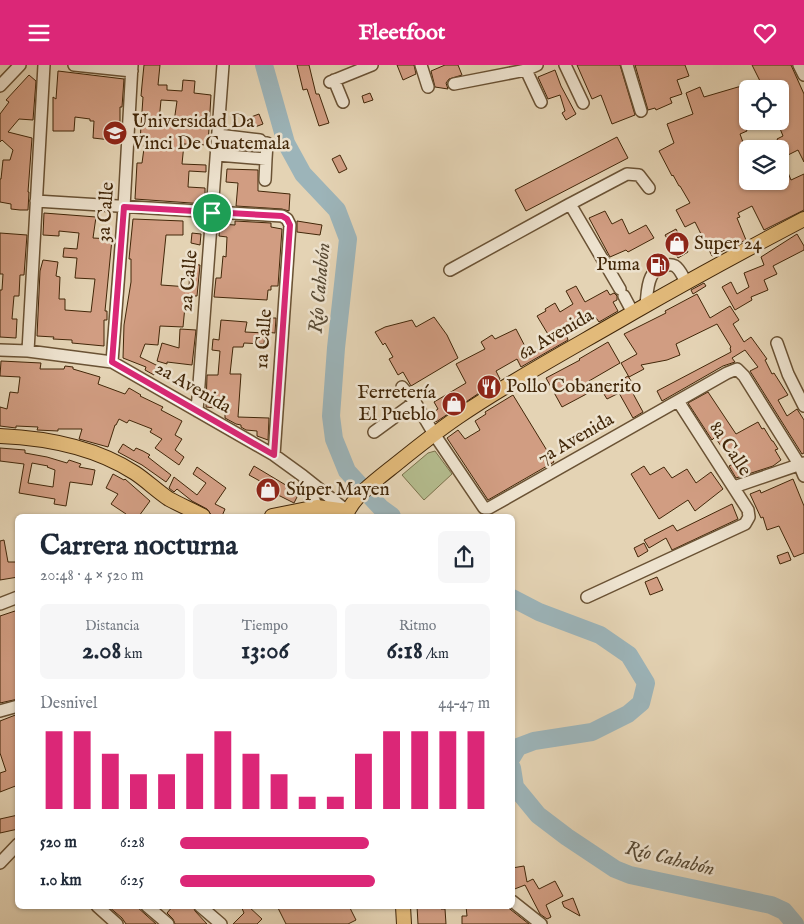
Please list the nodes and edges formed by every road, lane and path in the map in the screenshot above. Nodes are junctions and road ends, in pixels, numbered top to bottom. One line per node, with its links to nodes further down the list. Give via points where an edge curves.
1 (20, 65): 14 (street)
2 (44, 65): 26 (street)
3 (74, 65): 11 (street)
4 (223, 65): 21 (street, 2a Calle)
5 (372, 65): 17 (street, via 332,81)
6 (421, 65): 16 (street)
7 (537, 65): 12 (street)
8 (565, 65): 19 (street)
9 (627, 65): 20 (street)
10 (799, 65): 13 (street)
11 (132, 68): 28 (street, 3a Calle)
12 (526, 70): 15 (street); 18 (street)
13 (804, 75)
14 (2, 79)
15 (454, 84)
16 (428, 87)
17 (343, 102)
18 (541, 102)
19 (583, 103)
20 (640, 111)
21 (218, 135): 22 (street, 2a Calle); 23 (street, via 263,141)
22 (216, 155): 23 (street); 29 (street, 2a Calle)
23 (266, 159): 24 (street)
24 (265, 180)
25 (648, 187): 27 (street, via 639,175 627,174)
26 (36, 201): 28 (street); 37 (street)
27 (570, 204): 31 (street); 34 (street)
28 (124, 207): 29 (street); 38 (street, 3a Calle)
29 (212, 213): 43 (street, 2a Calle); 47 (street, 1a Calle, via 282,216 290,225)
30 (804, 219): 32 (main road, 6a Avenida)
31 (450, 270)
32 (686, 282): 33 (main road, 6a Avenida); 33 (street, via 674,265 657,270 651,276)
33 (646, 305): 34 (main road, 6a Avenida)
34 (633, 313): 45 (main road, 6a Avenida, via 513,382)
35 (777, 343): 42 (street)
36 (0, 349): 37 (street, 2a Avenida)
37 (28, 351): 38 (street, 2a Avenida)
38 (112, 362): 43 (street, 2a Avenida)
39 (402, 387): 41 (street)
40 (678, 401): 45 (street, 7a Avenida, via 489,509 484,508); 48 (street, 7a Avenida, via 737,369); 51 (street, 8a Calle)
41 (415, 402): 44 (street); 45 (street)
42 (804, 407)
43 (197, 411): 47 (street, 2a Avenida)
44 (374, 432)
45 (434, 434): 54 (main road, 6a Avenida, via 381,476)
46 (0, 436): 52 (main road, via 27,437 86,450 135,473)
47 (274, 455): 49 (street, 2a Avenida)
48 (802, 463): 50 (street); 51 (street)
49 (303, 476): 53 (street); 54 (street, 2a Avenida)
50 (804, 476)
51 (734, 487): 58 (street, 8a Calle, via 748,510 745,524)
52 (170, 499): 55 (main road); 56 (main road)
53 (317, 507): 54 (main road); 57 (main road)
54 (346, 511)
55 (184, 514)
56 (199, 514)
57 (282, 514)
58 (587, 597)
59 (15, 598): 60 (street)
60 (0, 604)
61 (15, 707): 62 (street)
62 (0, 711)
63 (15, 848): 64 (street)
64 (0, 863)
65 (515, 903): 74 (street)
66 (100, 909): 70 (street)
67 (150, 909): 71 (street)
68 (204, 909): 72 (street)
69 (403, 909): 73 (main road)
70 (116, 924)
71 (168, 924)
72 (221, 924)
73 (404, 924)
74 (541, 924)

